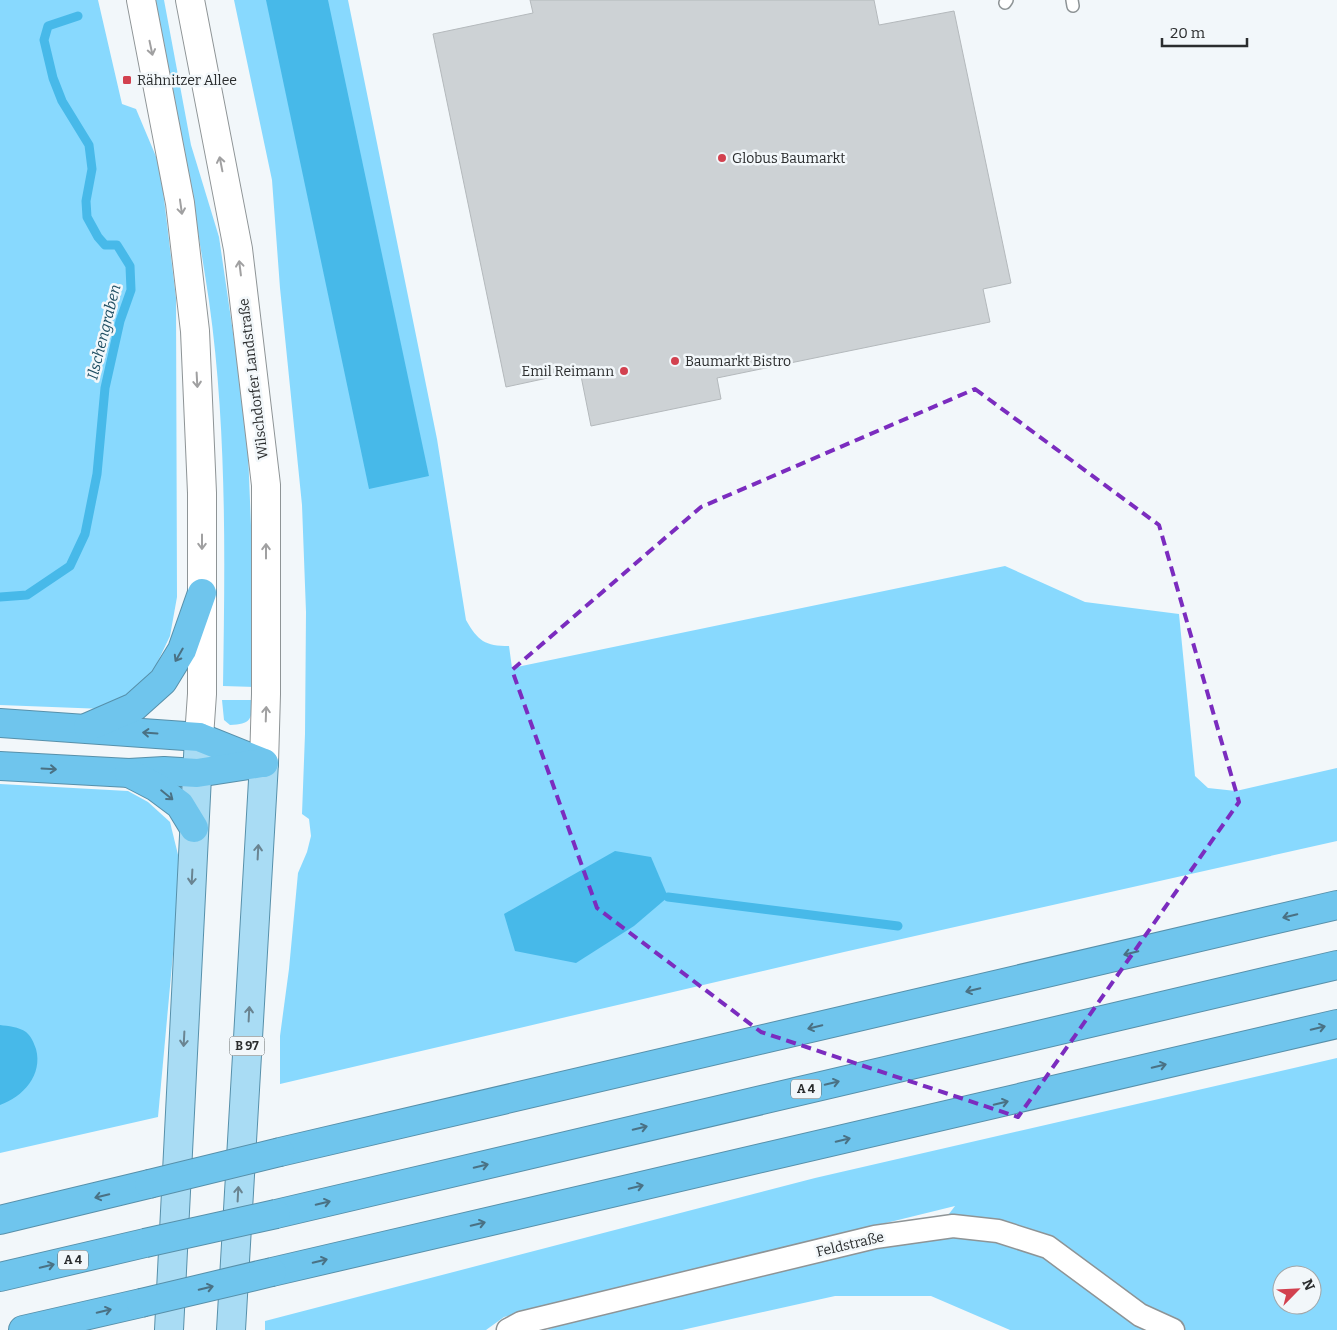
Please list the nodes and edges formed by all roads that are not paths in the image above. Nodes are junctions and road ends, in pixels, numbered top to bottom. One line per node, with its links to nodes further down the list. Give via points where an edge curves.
1 (141, 0): 3 (main road, one-way to 3, via 180,203 191,291 202,493)
2 (190, 0): 7 (main road, Wilschdorfer Landstraße, one-way to 2, via 266,485 238,249)
3 (202, 593): 5 (highway, one-way to 5, via 182,650 163,681 134,707); 6 (main road)
4 (0, 723): 5 (highway)
5 (85, 729): 6 (highway, one-way to 5)
6 (199, 737): 7 (highway); 10 (main road)
7 (264, 762): 10 (highway); 21 (main road, B 97, one-way to 7)
8 (0, 766): 9 (highway, one-way to 9)
9 (129, 773): 10 (highway); 11 (highway, one-way to 11, via 180,805)
10 (197, 773): 11 (main road)
11 (194, 828): 20 (main road, one-way to 20)
12 (1337, 905): 16 (highway, one-way to 16, bridge, via 280,1152)
13 (1337, 965): 18 (highway, A 4, one-way to 13, bridge)
14 (1337, 1024): 19 (highway, one-way to 14, bridge)
15 (0, 1204): 16 (highway)
16 (37, 1212): 17 (highway)
17 (0, 1220)
18 (0, 1277)
19 (23, 1330)
20 (169, 1330)
21 (231, 1330)
22 (508, 1330): 23 (street, Feldstraße, via 521,1323 875,1237 953,1226 998,1231 1048,1247 1140,1315)
23 (1172, 1330)

